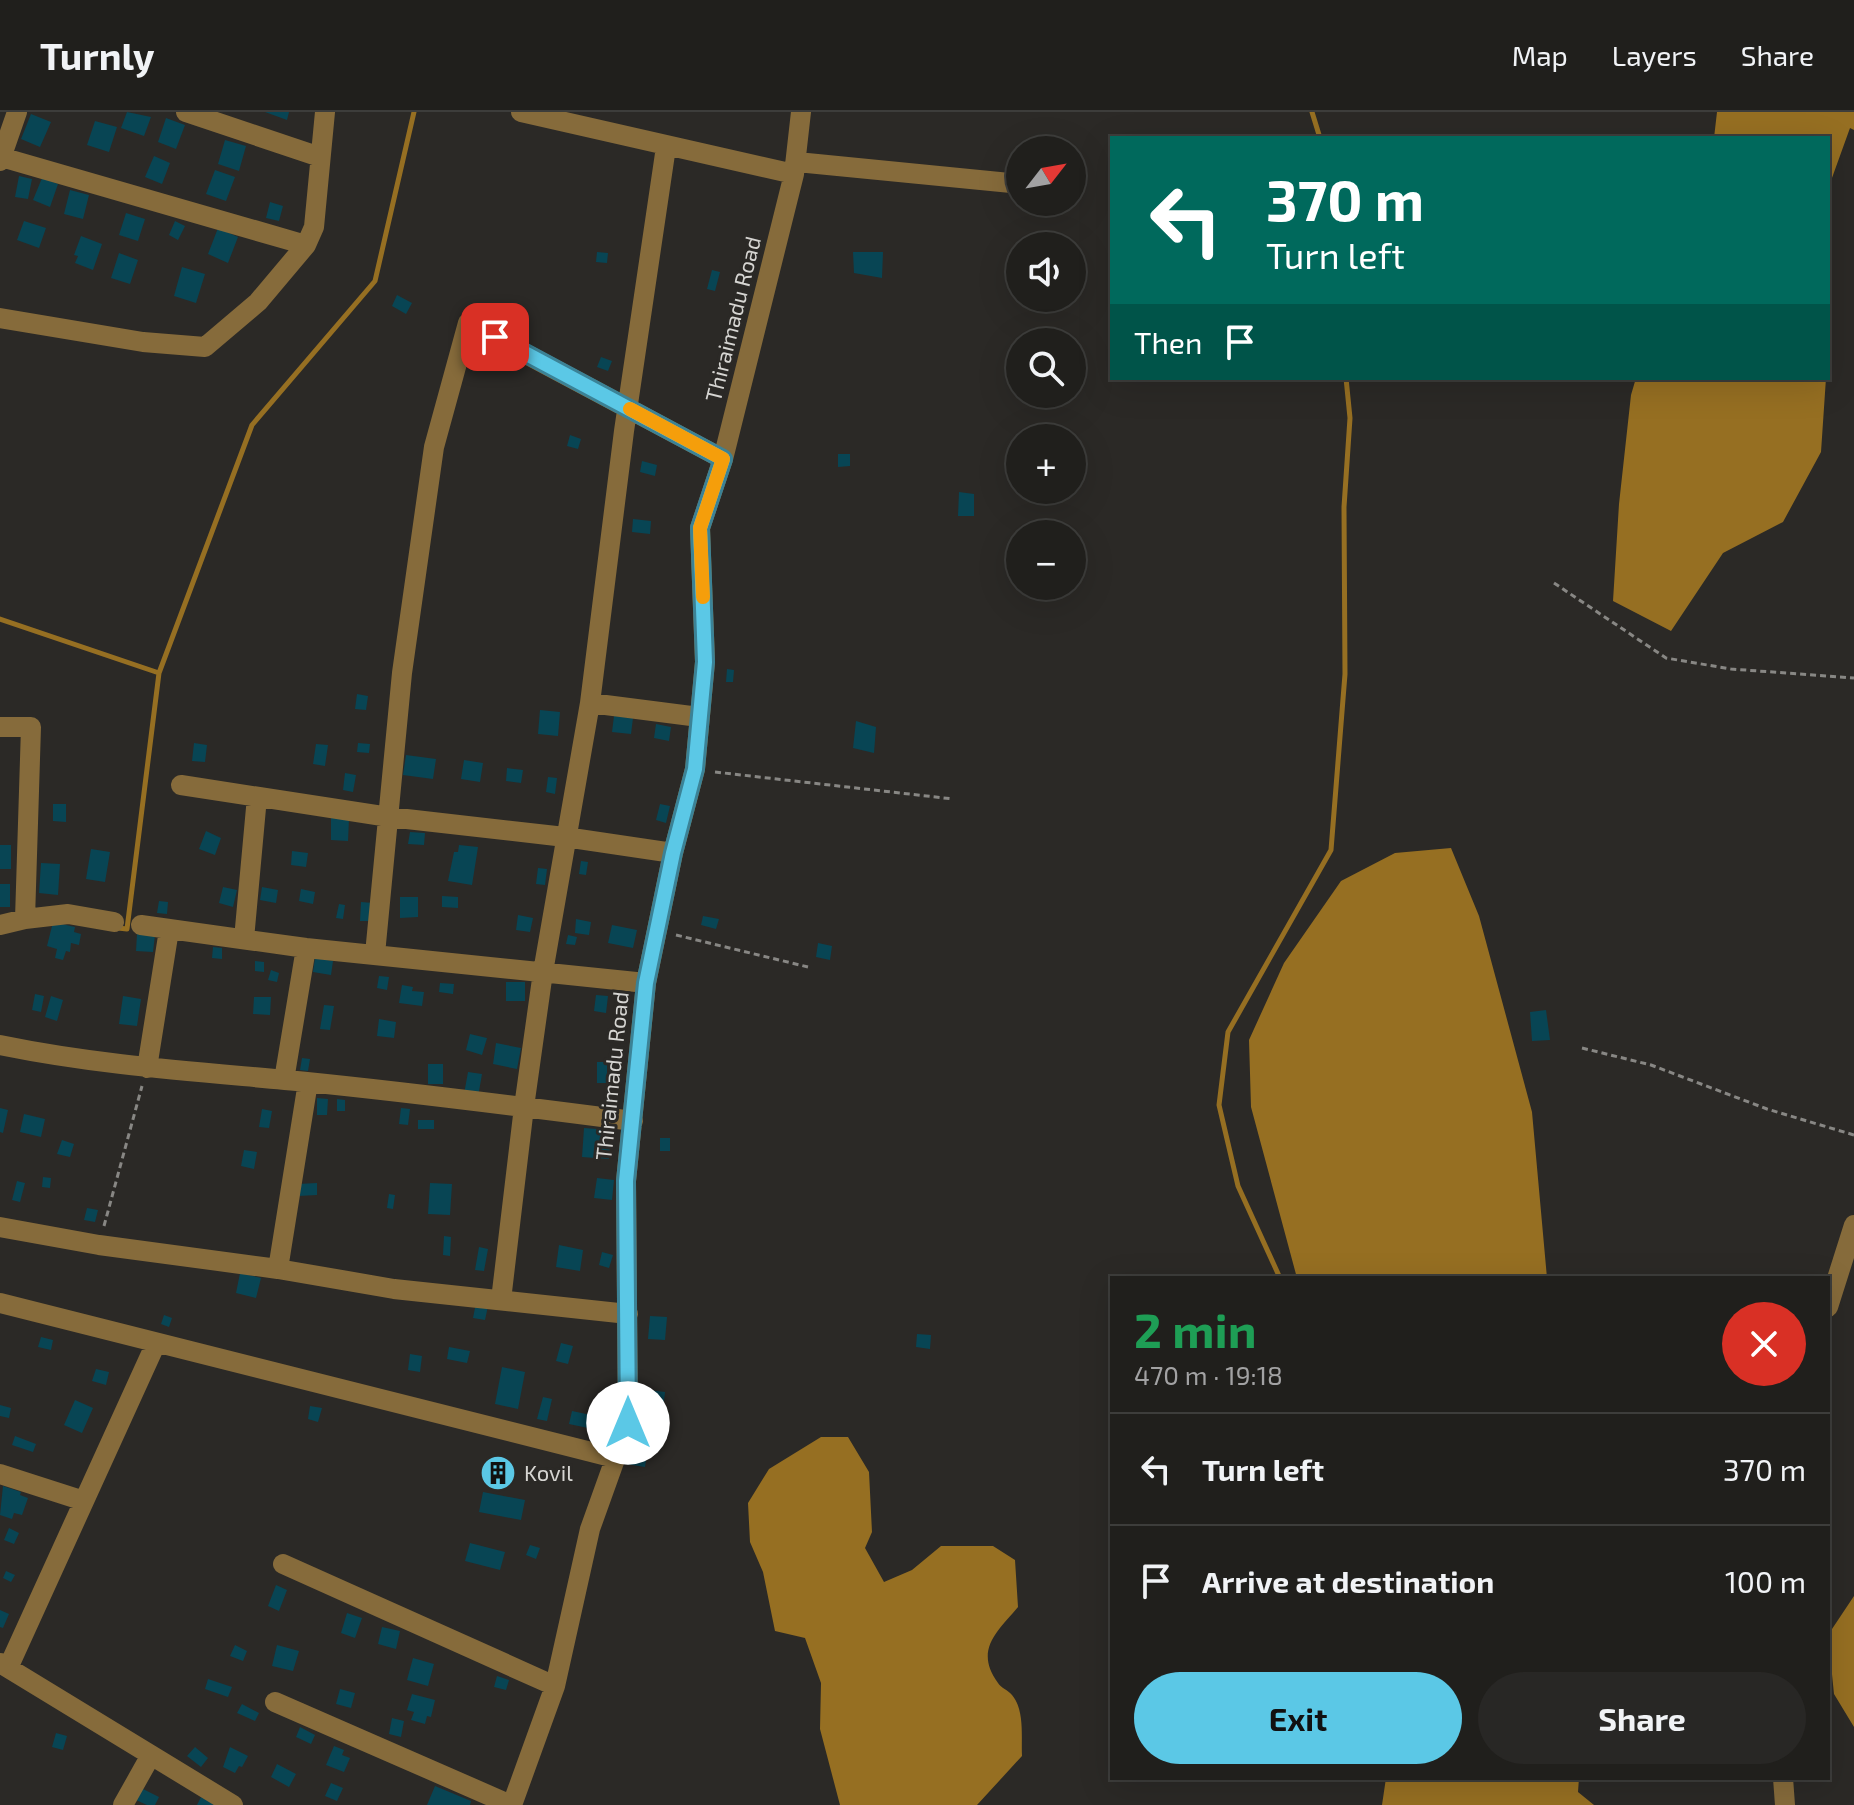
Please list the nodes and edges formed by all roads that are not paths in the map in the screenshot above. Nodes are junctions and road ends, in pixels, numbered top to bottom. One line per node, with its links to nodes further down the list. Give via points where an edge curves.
1 (17, 112): 8 (street)
2 (186, 112): 7 (street)
3 (325, 112): 7 (street)
4 (521, 112): 6 (street)
5 (801, 112): 9 (street, Thiraimadu Road)
6 (666, 147): 9 (street); 13 (street)
7 (320, 157): 11 (street, via 314,227)
8 (1, 159): 11 (street)
9 (795, 168): 10 (street); 14 (street, Thiraimadu Road)
10 (1006, 183)
11 (306, 245): 12 (street, via 258,302 205,347)
12 (0, 318)
13 (628, 408): 14 (street); 15 (street); 20 (street, via 468,323 434,447 402,673)
14 (723, 459): 16 (street, Thiraimadu Road, via 700,528 705,662)
15 (590, 703): 16 (street); 21 (street)
16 (699, 717): 22 (street, Thiraimadu Road, via 695,769)
17 (0, 727): 23 (street, via 31,727)
18 (181, 785): 19 (street)
19 (257, 797): 20 (street); 28 (street)
20 (389, 817): 21 (street); 30 (street)
21 (565, 837): 22 (street); 31 (street)
22 (673, 853): 32 (street, Thiraimadu Road)
23 (25, 919): 24 (street, via 68,914); 25 (street)
24 (114, 922)
25 (0, 925)
26 (141, 925): 27 (street)
27 (169, 930): 28 (street); 34 (street)
28 (244, 939): 29 (street)
29 (306, 948): 30 (street); 35 (street)
30 (375, 954): 31 (street)
31 (543, 972): 32 (street); 37 (street)
32 (646, 983): 38 (street, Thiraimadu Road)
33 (0, 1045): 34 (street)
34 (147, 1068): 35 (street)
35 (284, 1080): 36 (street)
36 (308, 1082): 37 (street); 41 (street)
37 (524, 1107): 38 (street); 42 (street)
38 (633, 1121): 45 (street, Thiraimadu Road, via 626,1181)
39 (1854, 1225): 43 (street)
40 (0, 1227): 41 (street)
41 (278, 1269): 42 (street)
42 (501, 1300): 45 (street)
43 (1830, 1301)
44 (0, 1303): 46 (street)
45 (628, 1314): 47 (street, Thiraimadu Road, via 628,1423)
46 (156, 1343): 47 (street); 49 (street)
47 (615, 1458): 52 (street, Thiraimadu Road, via 590,1529)
48 (0, 1474): 49 (street)
49 (84, 1501): 51 (street)
50 (283, 1564): 52 (street)
51 (4, 1666): 54 (street)
52 (555, 1686): 58 (street, Thiraimadu Road)
53 (275, 1702): 58 (street)
54 (151, 1755): 56 (street); 57 (street)
55 (1783, 1780): 59 (street)
56 (123, 1805)
57 (233, 1805)
58 (512, 1805)
59 (1785, 1805)

